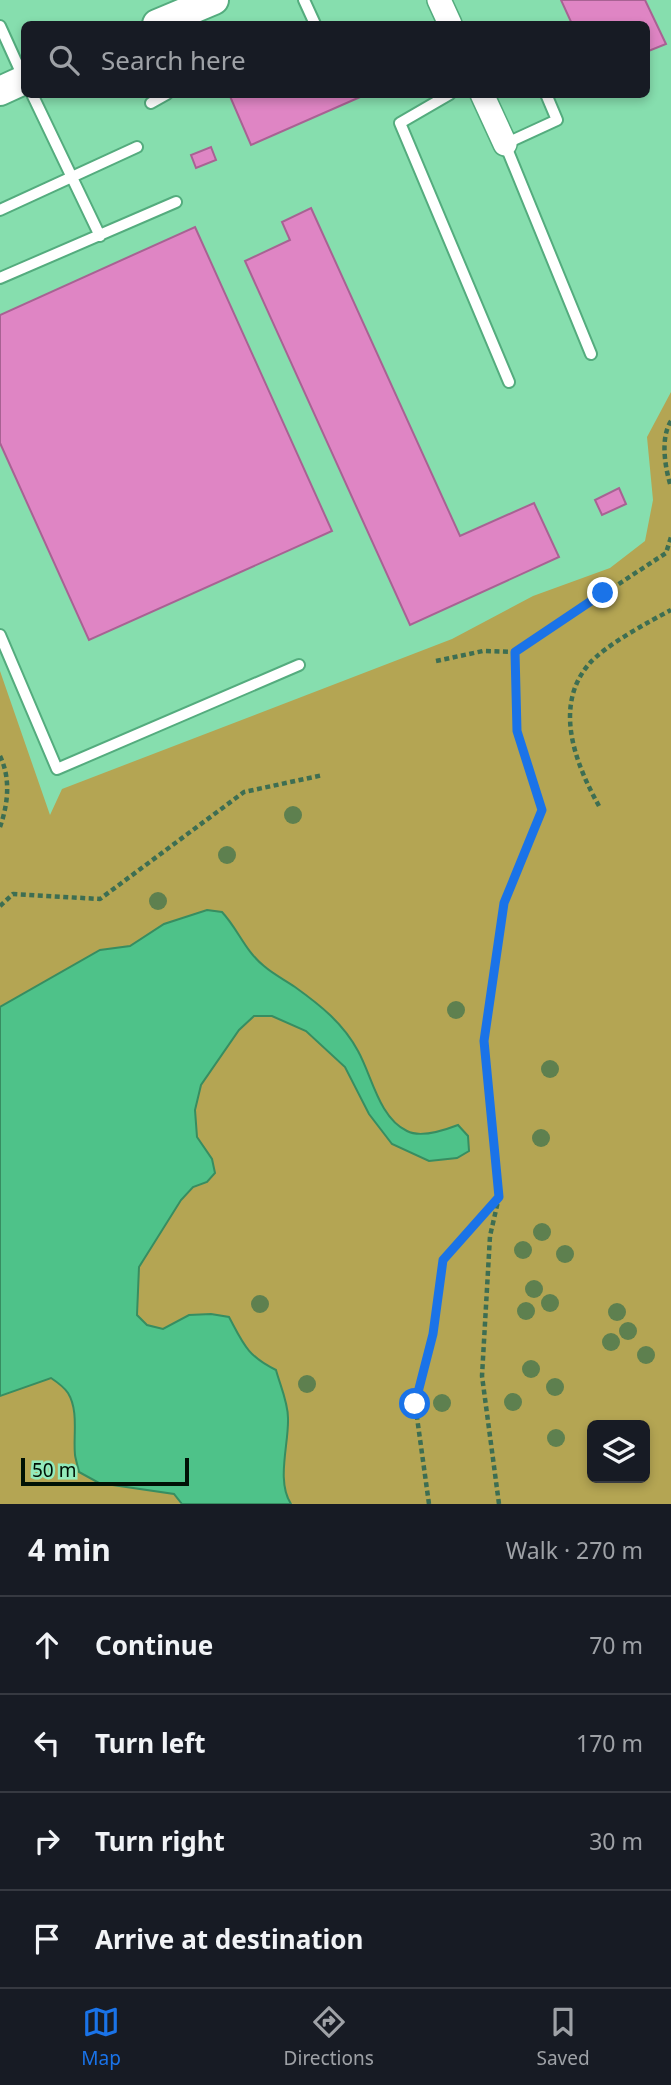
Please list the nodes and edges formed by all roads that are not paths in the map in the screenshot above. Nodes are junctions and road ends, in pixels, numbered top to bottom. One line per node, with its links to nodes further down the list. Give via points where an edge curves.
1 (214, 0): 4 (street)
2 (304, 0): 5 (lane)
3 (439, 0): 6 (street)
4 (164, 21)
5 (314, 21)
6 (449, 21)
7 (0, 26): 8 (lane)
8 (21, 73)
9 (21, 81): 10 (street)
10 (0, 91)
11 (34, 98): 19 (lane)
12 (160, 98): 16 (lane)
13 (443, 98): 25 (lane, via 400,123)
14 (484, 98): 17 (street)
15 (548, 98): 17 (lane, via 557,120)
16 (151, 103)
17 (505, 144): 24 (lane)
18 (137, 147): 19 (lane)
19 (71, 177): 21 (lane); 22 (lane)
20 (176, 202): 22 (lane)
21 (0, 210)
22 (100, 236): 23 (lane)
23 (0, 278)
24 (591, 354)
25 (509, 382)
26 (0, 635): 27 (lane, via 57,769)
27 (299, 665)

